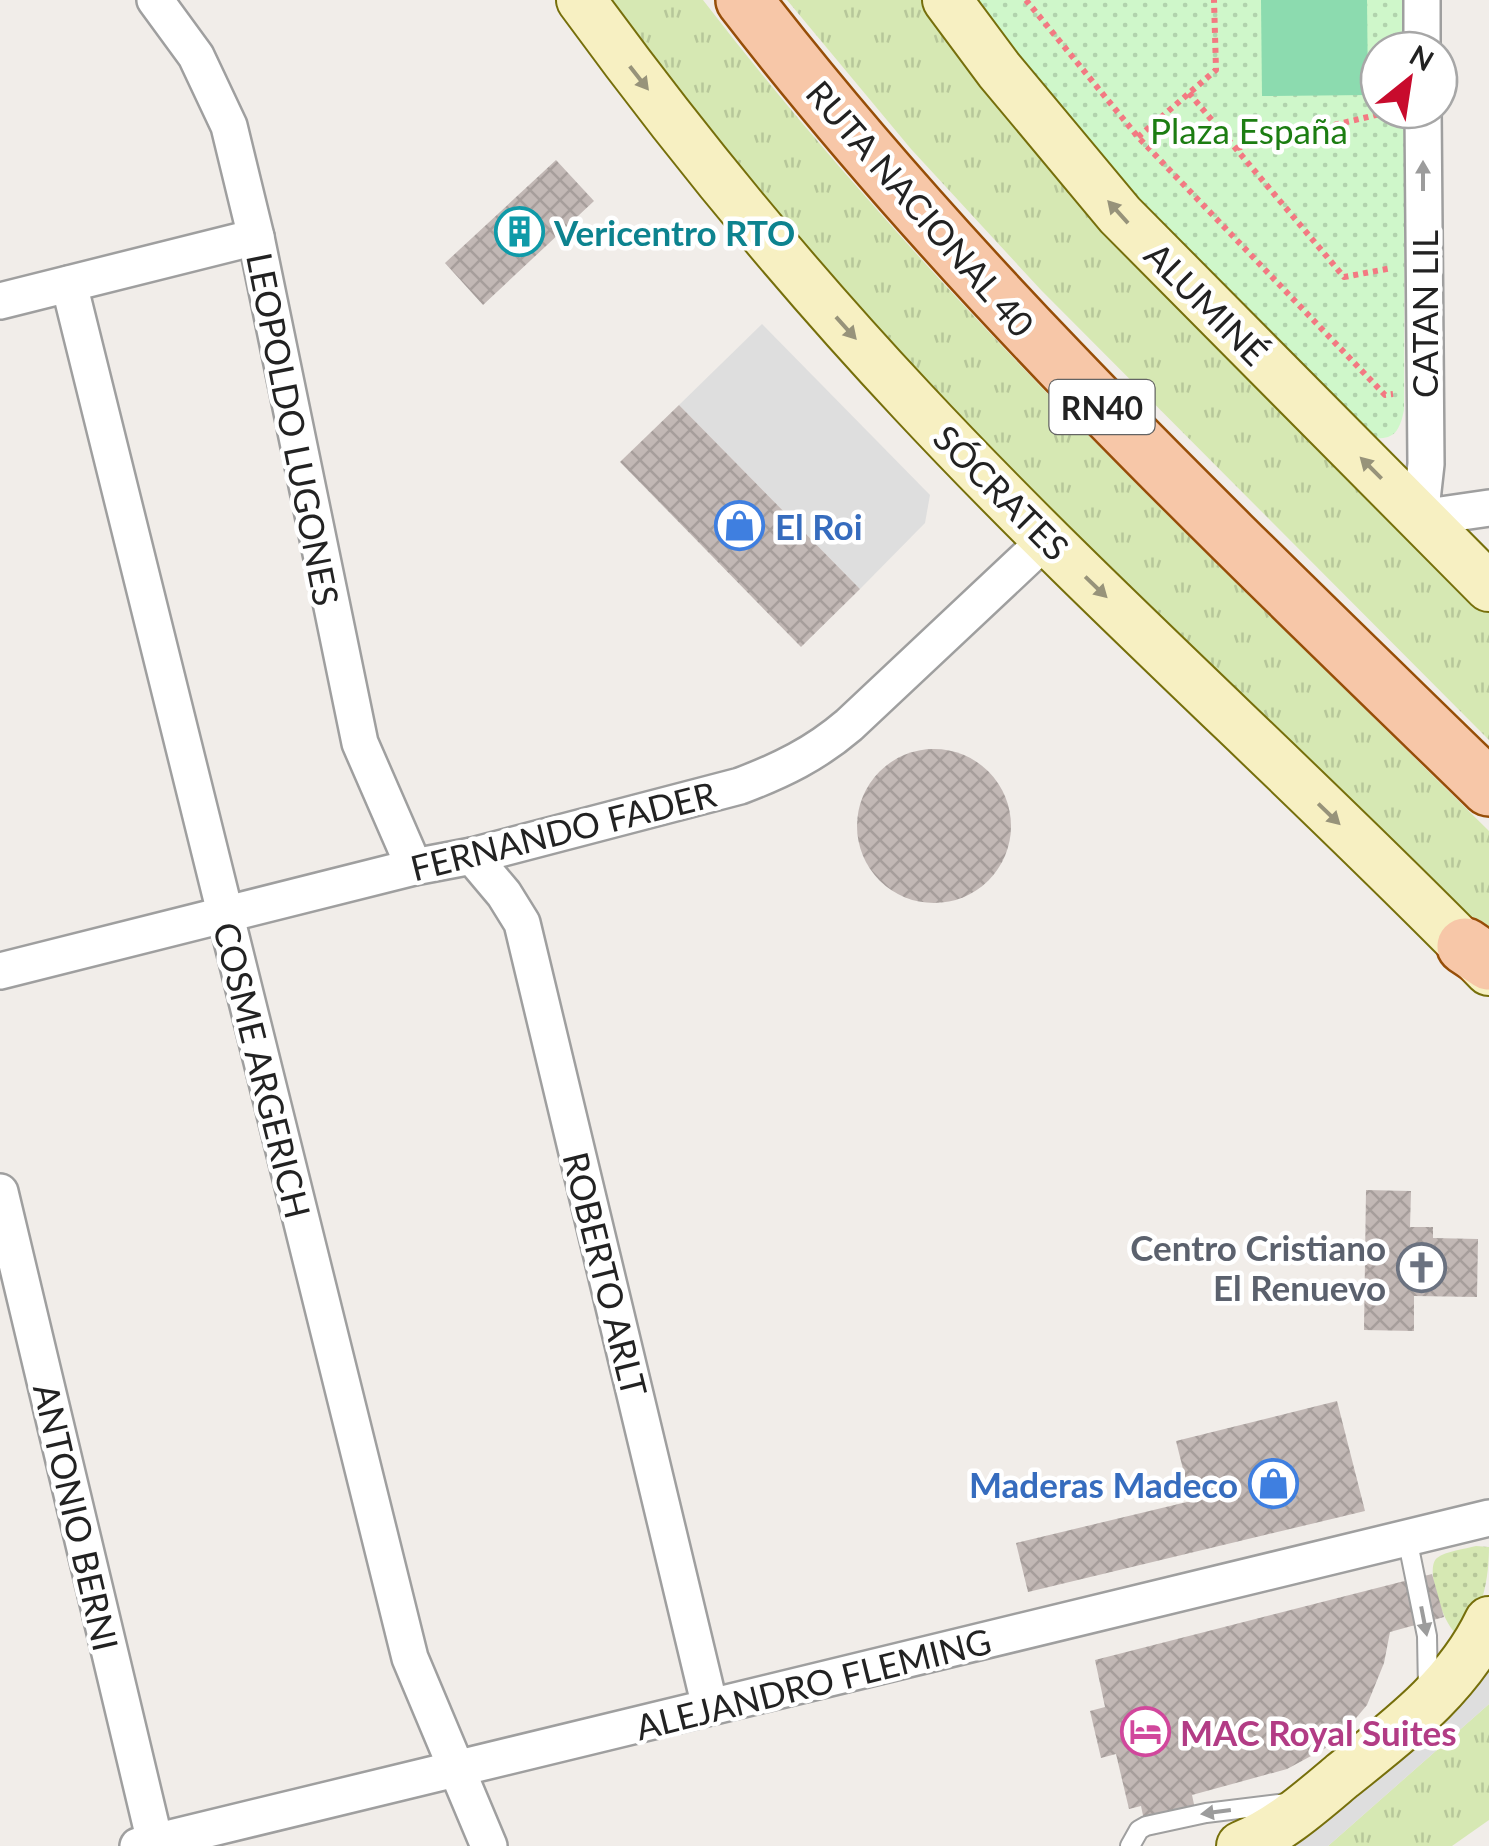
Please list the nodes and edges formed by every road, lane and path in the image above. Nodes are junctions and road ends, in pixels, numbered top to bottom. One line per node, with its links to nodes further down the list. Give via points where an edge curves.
1 (155, 0): 14 (street, LEOPOLDO LUGONES, via 196,56 229,126)
2 (581, 0): 21 (street, SÓCRATES, one-way to 21, via 825,306)
3 (744, 0): 23 (main road, RUTA NACIONAL 40 / RN40, via 872,157 1044,347)
4 (946, 0): 20 (street, ALUMINÉ, one-way to 4, via 1120,215)
5 (1026, 0): 12 (path)
6 (1214, 0): 9 (path, via 1216,70)
7 (1422, 0): 8 (street)
8 (1422, 30)
9 (1189, 93): 12 (path); 13 (path)
10 (1359, 118): 13 (path)
11 (1409, 130): 20 (street, CATAN LIL, one-way to 11, via 1426,464)
12 (1138, 137): 18 (path, via 1384,395 1395,394)
13 (1237, 148): 16 (path, via 1344,277 1394,268)
14 (256, 237): 15 (street); 25 (street, LEOPOLDO LUGONES, via 360,743)
15 (69, 284): 17 (street); 26 (street, COSME ARGERICH)
16 (1395, 286)
17 (0, 301)
18 (1395, 376)
19 (1489, 508): 20 (street)
20 (1420, 518): 22 (street, ALUMINÉ)
21 (1046, 539): 24 (street, FERNANDO FADER, via 818,751 740,786); 27 (street, SÓCRATES, one-way to 27)
22 (1489, 587)
23 (1489, 788)
24 (472, 856): 25 (street, FERNANDO FADER); 34 (street, ROBERTO ARLT, via 522,923)
25 (414, 867): 26 (street, FERNANDO FADER)
26 (224, 915): 28 (street, FERNANDO FADER); 35 (street, COSME ARGERICH, via 410,1658)
27 (1481, 960)
28 (0, 971)
29 (0, 1192): 37 (street, ANTONIO BERNI)
30 (1489, 1518): 31 (street, ALEJANDRO FLEMING)
31 (1407, 1538): 33 (lane, one-way to 33, via 1427,1636); 34 (street, ALEJANDRO FLEMING)
32 (1489, 1621): 33 (street)
33 (1428, 1706): 36 (street)
34 (710, 1707): 35 (street, ALEJANDRO FLEMING)
35 (457, 1770): 37 (street, ALEJANDRO FLEMING); 38 (street, COSME ARGERICH)
36 (1312, 1800): 39 (lane, one-way to 39, via 1146,1826); 40 (street, via 1272,1832)
37 (146, 1844)
38 (489, 1846)
39 (1130, 1846)
40 (1241, 1846)

